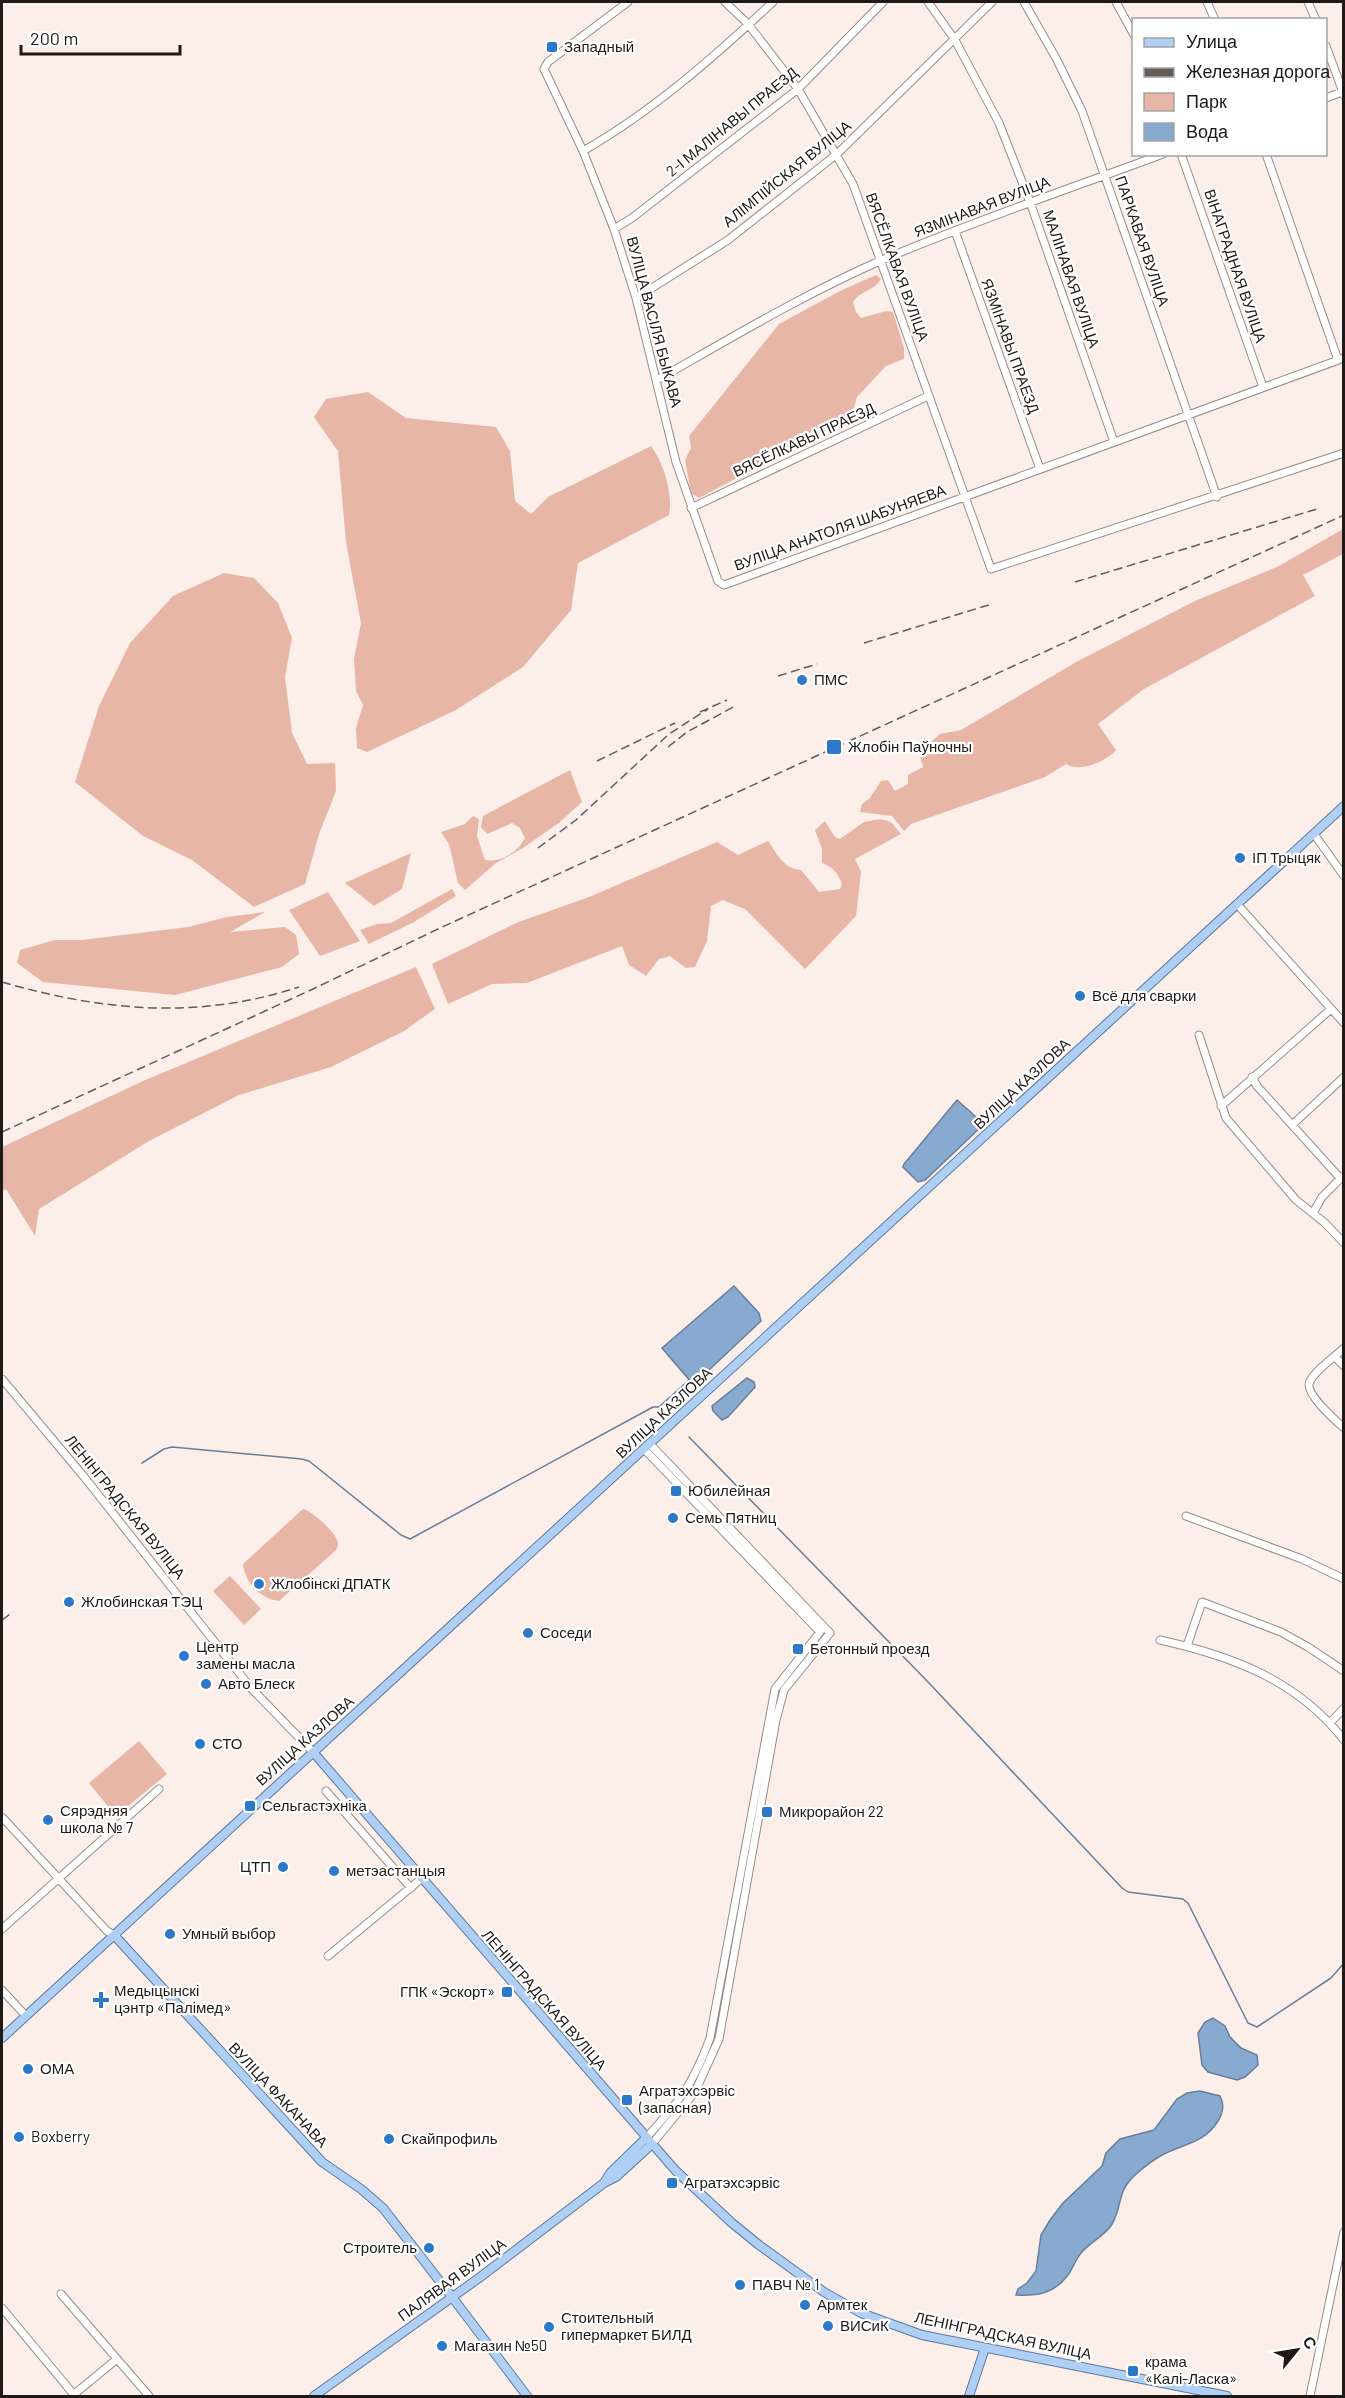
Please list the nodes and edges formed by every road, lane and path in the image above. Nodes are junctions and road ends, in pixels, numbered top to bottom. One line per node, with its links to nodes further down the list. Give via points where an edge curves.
1 (628, 2): 20 (street, ВУЛІЦА ВАСІЛЯ БЫКАВА, via 544,69)
2 (725, 2): 13 (street, ВЯСЁЛКАВАЯ ВУЛІЦА)
3 (773, 2): 13 (street)
4 (883, 2): 17 (street, 2-І МАЛІНАВЫ ПРАЕЗД)
5 (928, 2): 15 (street, МАЛІНАВАЯ ВУЛІЦА)
6 (992, 2): 15 (street, АЛІМПІЙСКАЯ ВУЛІЦА)
7 (1024, 2): 25 (street, ПАРКАВАЯ ВУЛІЦА, via 1082,111)
8 (1116, 2): 14 (street)
9 (1207, 2): 11 (street)
10 (1308, 2): 12 (street)
11 (1214, 18)
12 (1315, 18)
13 (748, 24): 17 (street, ВЯСЁЛКАВАЯ ВУЛІЦА); 20 (street, via 690,77 618,132)
14 (1132, 31)
15 (955, 40): 21 (street, АЛІМПІЙСКАЯ ВУЛІЦА); 26 (street, МАЛІНАВАЯ ВУЛІЦА, via 999,123)
16 (1327, 49): 18 (street)
17 (798, 89): 21 (street, ВЯСЁЛКАВАЯ ВУЛІЦА); 27 (street, 2-І МАЛІНАВЫ ПРАЕЗД)
18 (1343, 93): 19 (street)
19 (1327, 98)
20 (582, 151): 27 (street, ВУЛІЦА ВАСІЛЯ БЫКАВА)
21 (837, 154): 29 (street, ВЯСЁЛКАВАЯ ВУЛІЦА, via 853,184); 30 (street, АЛІМПІЙСКАЯ ВУЛІЦА, via 728,240)
22 (1158, 156): 25 (street, ЯЗМІНАВАЯ ВУЛІЦА)
23 (1182, 156): 33 (street, ВІНАГРАДНАЯ ВУЛІЦА)
24 (1267, 156): 31 (street)
25 (1105, 176): 26 (street, ЯЗМІНАВАЯ ВУЛІЦА); 35 (street, ПАРКАВАЯ ВУЛІЦА)
26 (1030, 202): 28 (street, ЯЗМІНАВАЯ ВУЛІЦА); 36 (street, МАЛІНАВАЯ ВУЛІЦА)
27 (614, 229): 30 (street, ВУЛІЦА ВАСІЛЯ БЫКАВА)
28 (955, 231): 29 (street, ЯЗМІНАВАЯ ВУЛІЦА); 38 (street, ЯЗМІНАВЫ ПРАЕЗД)
29 (881, 261): 32 (street, ЯЗМІНАВАЯ ВУЛІЦА, via 762,320); 34 (street, ВЯСЁЛКАВАЯ ВУЛІЦА)
30 (636, 298): 32 (street, ВУЛІЦА ВАСІЛЯ БЫКАВА)
31 (1341, 359): 33 (street, ВУЛІЦА АНАТОЛЯ ШАБУНЯЕВА)
32 (657, 380): 41 (street, ВУЛІЦА ВАСІЛЯ БЫКАВА)
33 (1263, 387): 35 (street, ВУЛІЦА АНАТОЛЯ ШАБУНЯЕВА)
34 (928, 396): 39 (street, ВЯСЁЛКАВАЯ ВУЛІЦА); 41 (street, ВЯСЁЛКАВЫ ПРАЕЗД)
35 (1190, 416): 36 (street, ВУЛІЦА АНАТОЛЯ ШАБУНЯЕВА); 40 (street, ПАРКАВАЯ ВУЛІЦА)
36 (1114, 442): 38 (street, ВУЛІЦА АНАТОЛЯ ШАБУНЯЕВА)
37 (1344, 453): 40 (street)
38 (1040, 469): 39 (street, ВУЛІЦА АНАТОЛЯ ШАБУНЯЕВА)
39 (966, 496): 40 (street, ВЯСЁЛКАВАЯ ВУЛІЦА, via 991,569); 42 (street, ВУЛІЦА АНАТОЛЯ ШАБУНЯЕВА)
40 (1217, 496)
41 (691, 508): 42 (street, ВУЛІЦА ВАСІЛЯ БЫКАВА, via 718,581)
42 (724, 585)
43 (1344, 806): 44 (main road, ВУЛІЦА КАЗЛОВА)
44 (1314, 834): 45 (street); 46 (main road, ВУЛІЦА КАЗЛОВА)
45 (1344, 876)
46 (1237, 903): 47 (street); 62 (main road, ВУЛІЦА КАЗЛОВА)
47 (1331, 1009): 48 (street); 50 (street)
48 (1344, 1023)
49 (1199, 1035): 52 (street)
50 (1252, 1077): 52 (street); 53 (street)
51 (1344, 1077): 53 (street)
52 (1221, 1106): 55 (street, via 1226,1118 1296,1200)
53 (1293, 1125): 54 (street)
54 (1342, 1177): 55 (street, via 1322,1197)
55 (1313, 1213): 56 (street)
56 (1344, 1243)
57 (1344, 1348): 58 (street)
58 (1335, 1357): 59 (street); 61 (street, via 1308,1387)
59 (1344, 1366)
60 (2, 1379): 71 (street, ЛЕНІНГРАДСКАЯ ВУЛІЦА, via 251,1688)
61 (1344, 1428)
62 (647, 1446): 71 (main road, ВУЛІЦА КАЗЛОВА); 84 (street, via 820,1632 775,1689 710,2038 689,2088)
63 (1186, 1515): 64 (street)
64 (1344, 1579)
65 (1160, 1640): 66 (street)
66 (1187, 1646): 67 (street, via 1202,1602 1281,1632); 69 (street, via 1231,1658 1266,1676 1313,1706)
67 (1344, 1671)
68 (1344, 1708): 69 (street)
69 (1330, 1723): 70 (street)
70 (1344, 1740)
71 (313, 1752): 76 (main road, ЛЕНІНГРАДСКАЯ ВУЛІЦА); 79 (main road, ВУЛІЦА КАЗЛОВА)
72 (159, 1789): 75 (street)
73 (326, 1791): 77 (street)
74 (2, 1817): 75 (street, ВУЛІЦА ФАКАНАВА)
75 (58, 1878): 78 (street); 79 (street, ВУЛІЦА ФАКАНАВА)
76 (421, 1879): 77 (street); 84 (main road, ЛЕНІНГРАДСКАЯ ВУЛІЦА)
77 (411, 1888): 80 (street)
78 (2, 1929)
79 (114, 1935): 82 (main road, ВУЛІЦА КАЗЛОВА); 87 (main road, ВУЛІЦА ФАКАНАВА, via 322,2162 382,2208)
80 (328, 1956)
81 (2, 1990): 82 (street)
82 (26, 2016): 83 (main road, ВУЛІЦА КАЗЛОВА)
83 (2, 2038)
84 (649, 2141): 87 (main road, ПАЛЯВАЯ ВУЛІЦА, via 611,2172 604,2183); 89 (main road, ЛЕНІНГРАДСКАЯ ВУЛІЦА, via 732,2223 824,2292 890,2324)
85 (1344, 2232): 97 (street)
86 (61, 2294): 90 (street)
87 (453, 2296): 91 (main road, ПАЛЯВАЯ ВУЛІЦА); 94 (main road, ВУЛІЦА ФАКАНАВА)
88 (2, 2307): 92 (street)
89 (986, 2348): 95 (main road); 96 (main road, ЛЕНІНГРАДСКАЯ ВУЛІЦА)
90 (117, 2359): 92 (street); 93 (street)
91 (320, 2395)
92 (73, 2396)
93 (149, 2397)
94 (526, 2397)
95 (969, 2397)
96 (1227, 2397)
97 (1310, 2397)

